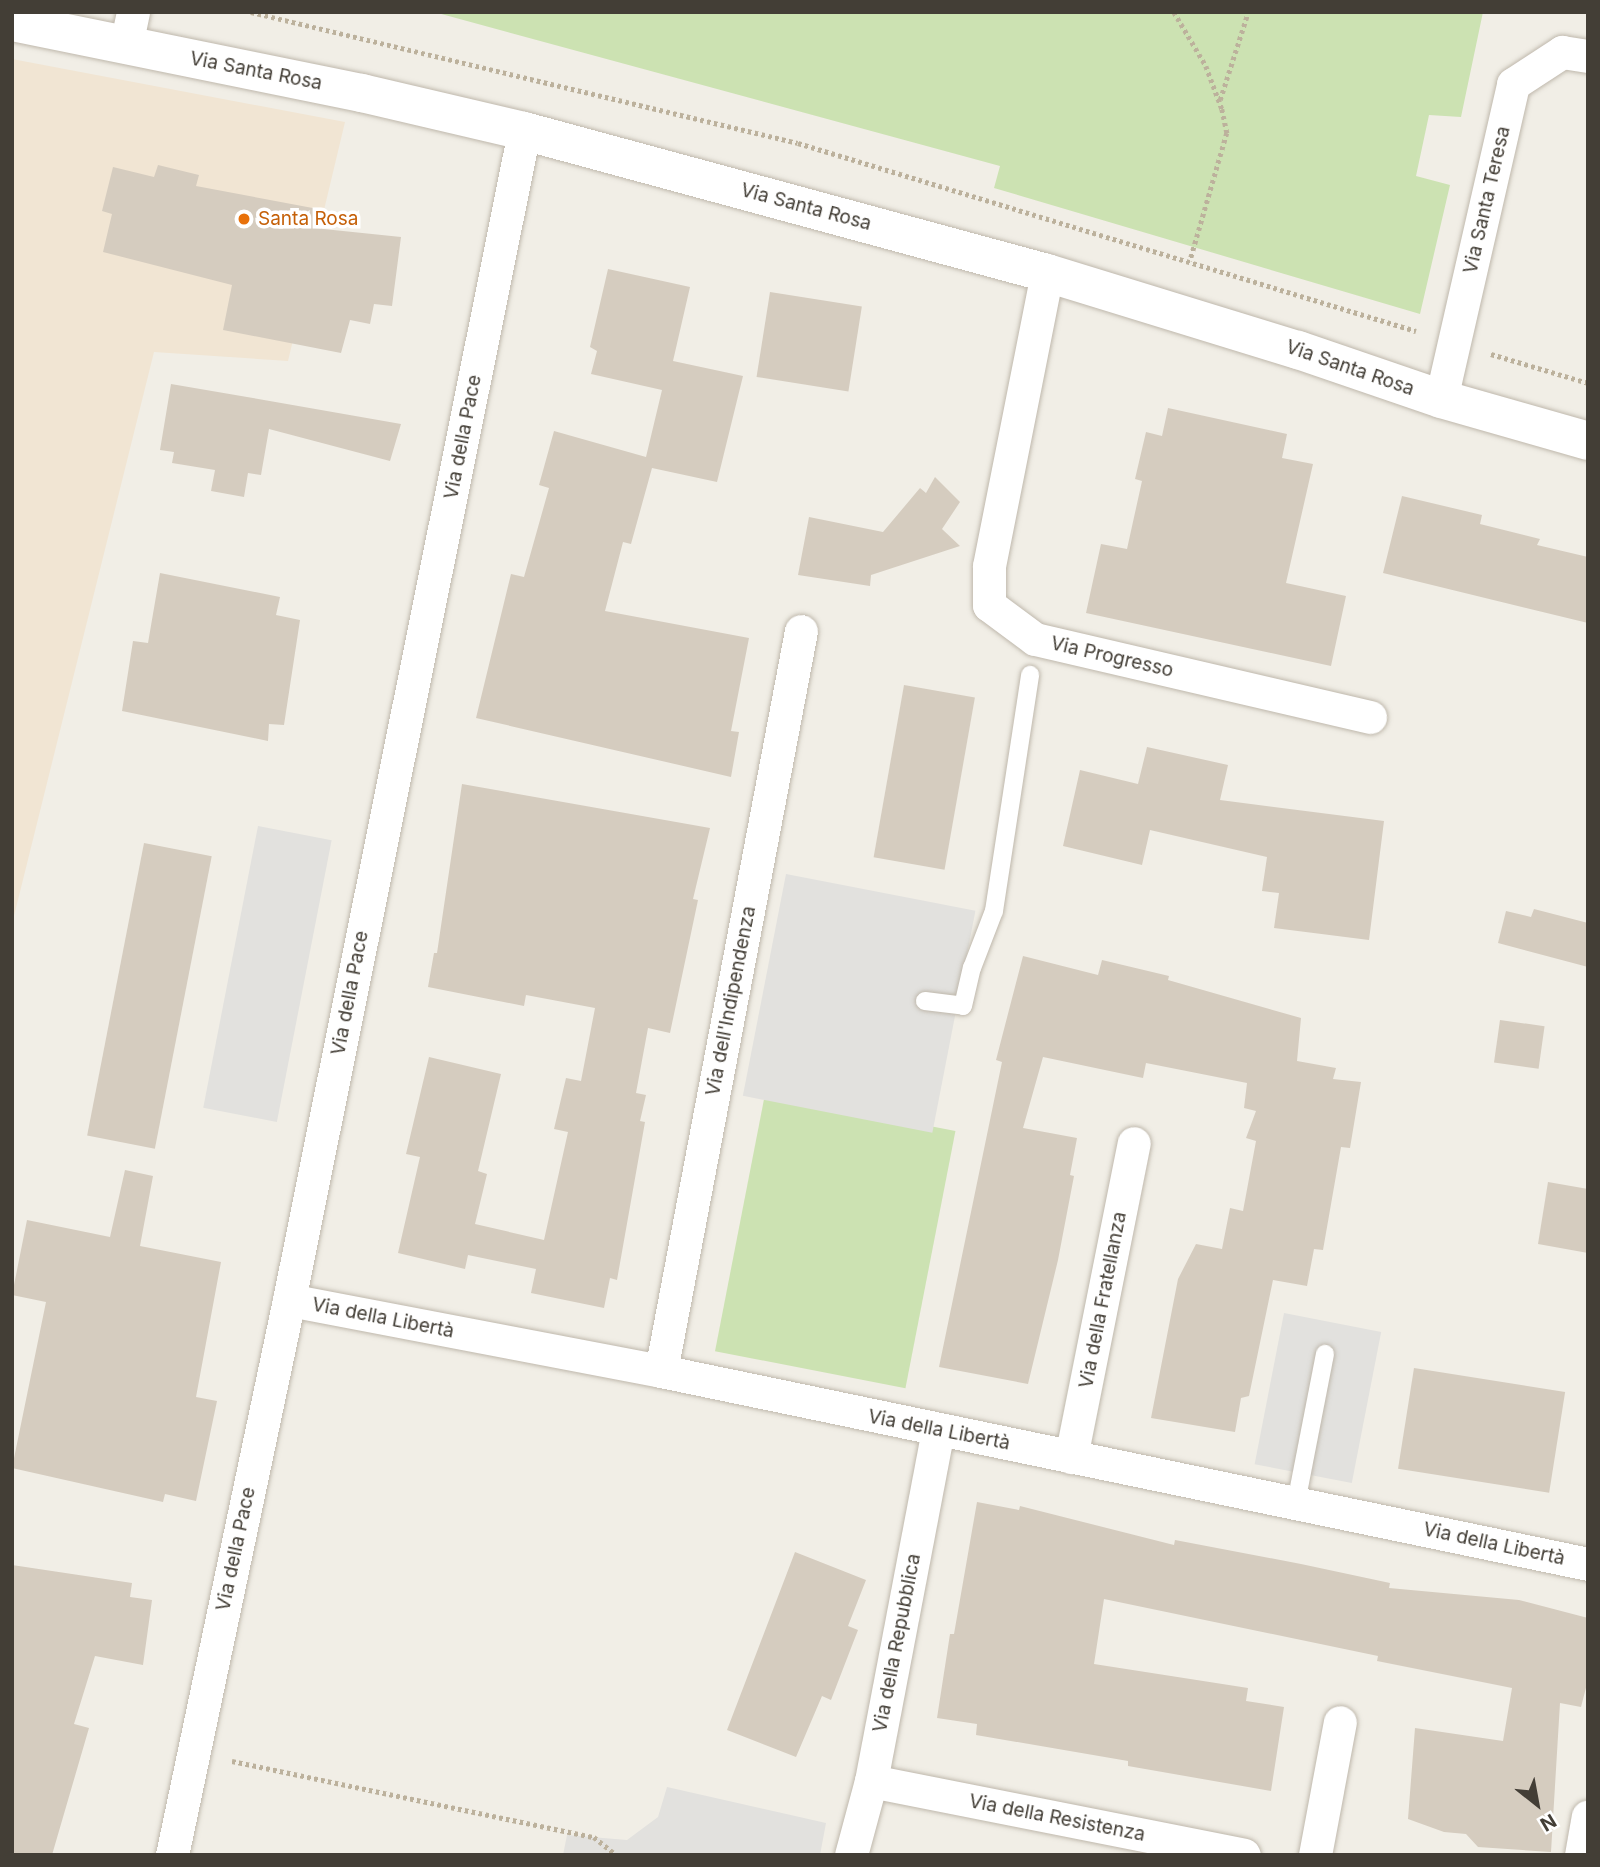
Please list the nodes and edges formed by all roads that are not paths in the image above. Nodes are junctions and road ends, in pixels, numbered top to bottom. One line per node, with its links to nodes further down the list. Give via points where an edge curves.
1 (12, 22): 2 (street, Via Santa Rosa)
2 (130, 29): 4 (street, Via Santa Rosa, via 362,93)
3 (1588, 56): 6 (street, Via Santa Teresa, via 1562,52 1513,84)
4 (524, 131): 5 (street, Via Santa Rosa); 13 (street, Via della Pace)
5 (1047, 272): 6 (street, Via Santa Rosa); 10 (street, Via Progresso, via 989,566 989,605 1035,639)
6 (1441, 399): 7 (street, Via Santa Rosa)
7 (1588, 441)
8 (801, 631): 15 (street, Via dell'Indipendenza)
9 (1030, 675): 11 (lane, via 994,911 963,1006)
10 (1370, 718)
11 (925, 1001)
12 (1134, 1143): 17 (street, Via della Fratellanza)
13 (289, 1300): 15 (street, Via della Libertà); 23 (street, Via della Pace)
14 (1325, 1354): 18 (lane)
15 (661, 1371): 16 (street, Via della Libertà)
16 (938, 1429): 17 (street, Via della Libertà); 21 (street, Via della Repubblica)
17 (1071, 1457): 18 (street, Via della Libertà)
18 (1296, 1503): 19 (street, Via della Libertà)
19 (1588, 1564)
20 (1340, 1722): 26 (street)
21 (871, 1781): 24 (street, Via della Repubblica); 25 (street, Via della Resistenza)
22 (1588, 1816): 27 (street)
23 (172, 1855)
24 (851, 1855)
25 (1244, 1855)
26 (1315, 1855)
27 (1581, 1855)

